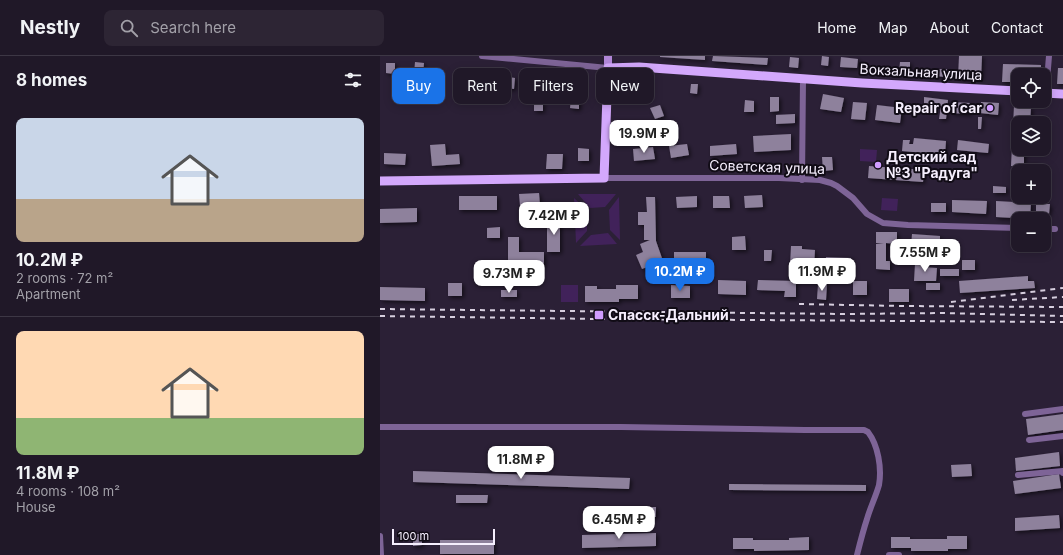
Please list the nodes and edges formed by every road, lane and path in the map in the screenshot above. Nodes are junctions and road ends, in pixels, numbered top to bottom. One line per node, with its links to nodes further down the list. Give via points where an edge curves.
1 (482, 56): 4 (street)
2 (608, 56): 4 (main road)
3 (1049, 56): 7 (street)
4 (608, 68): 5 (main road, Вокзальная улица)
5 (653, 68)
6 (654, 68): 8 (main road, Вокзальная улица)
7 (1048, 68)
8 (803, 79): 9 (main road, Вокзальная улица); 14 (street)
9 (1011, 91)
10 (1051, 93): 11 (main road)
11 (1063, 94)
12 (607, 104): 13 (main road)
13 (604, 178): 14 (street, Советская улица); 15 (main road, Советская улица)
14 (802, 180): 16 (street, Советская улица, via 831,183 862,206 867,214 883,223)
15 (380, 181)
16 (1011, 228)
17 (1051, 229): 18 (street)
18 (1055, 229)
19 (1063, 409): 20 (street)
20 (1025, 414)
21 (380, 427): 28 (street, via 864,430 875,444 880,475)
22 (1063, 436): 23 (street)
23 (1029, 440)
24 (1063, 472): 25 (street)
25 (1018, 476)
26 (380, 536): 27 (street)
27 (380, 555)
28 (857, 555)
29 (890, 555): 30 (street)
30 (899, 555)

